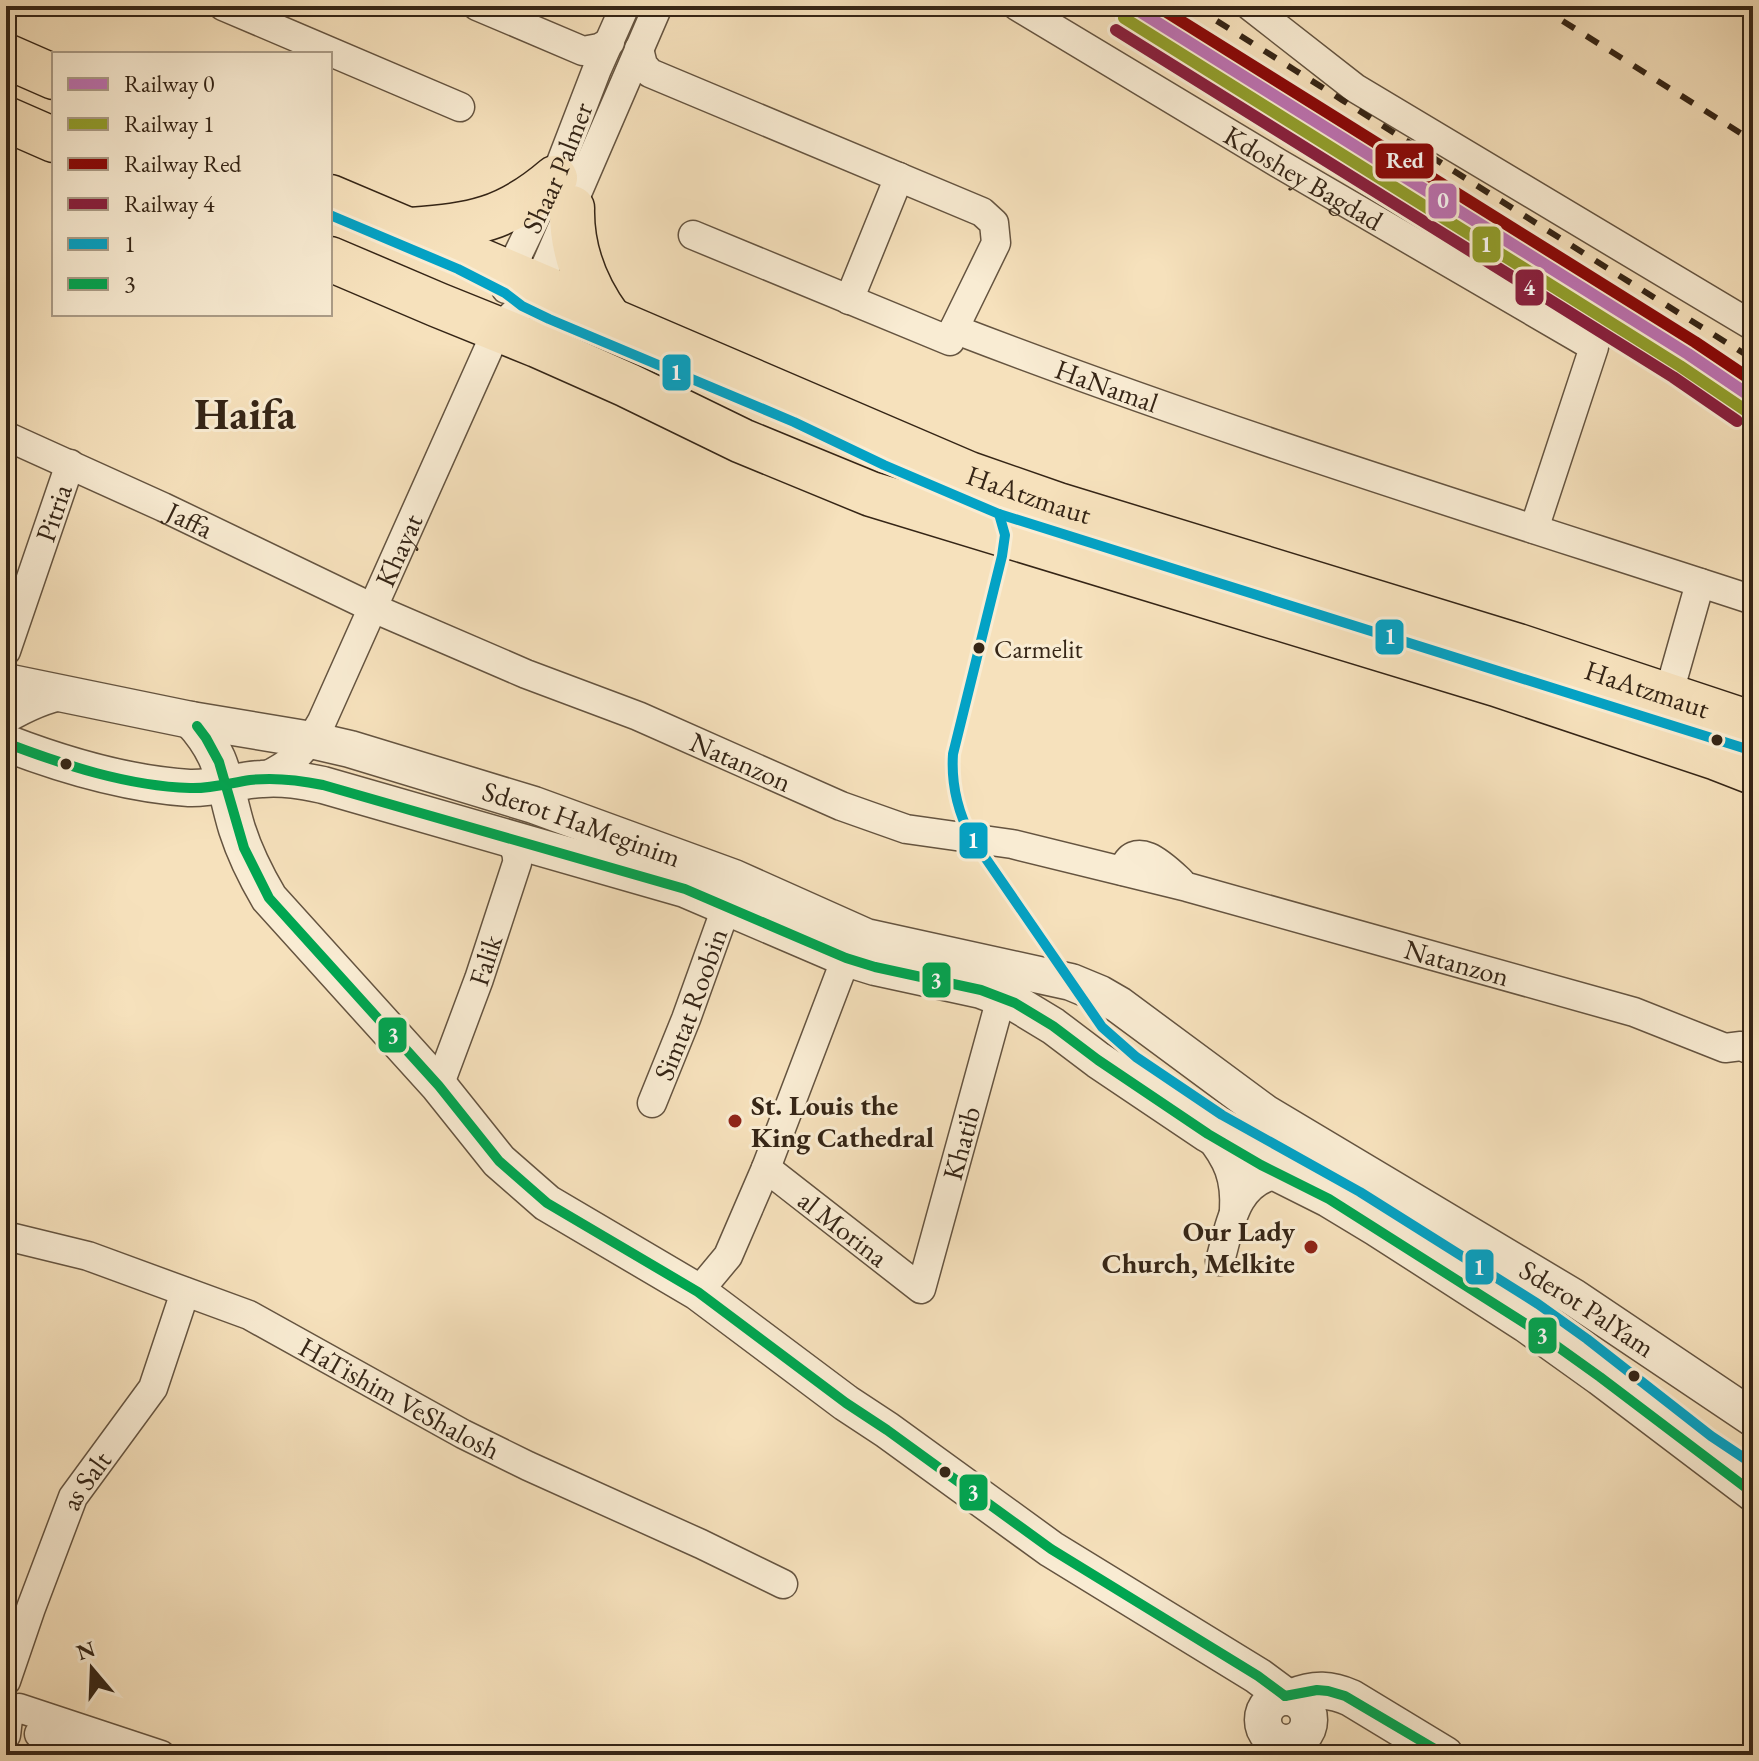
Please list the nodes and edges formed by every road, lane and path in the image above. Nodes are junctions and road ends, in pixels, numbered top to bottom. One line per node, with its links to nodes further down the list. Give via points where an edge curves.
1 (223, 6): 9 (street)
2 (477, 6): 7 (street, via 583,51)
3 (625, 6): 7 (street, Shaar Palmer)
4 (658, 6): 8 (street, Shaar Palmer)
5 (1017, 6): 29 (street, Kdoshey Bagdad, via 1594,347)
6 (1250, 6): 25 (street, via 1355,88)
7 (610, 42): 17 (street, Shaar Palmer, via 597,69)
8 (639, 49): 16 (street, via 650,73); 17 (street, Shaar Palmer)
9 (331, 52)
10 (332, 52): 13 (street)
11 (6, 56): 12 (highway)
12 (52, 76)
13 (460, 107)
14 (6, 119): 15 (highway)
15 (52, 139)
16 (899, 177): 23 (street); 26 (street, via 982,212 994,223 996,243)
17 (563, 193): 19 (highway, via 534,196 490,218 456,227); 22 (street, Shaar Palmer); 24 (highway, via 581,270)
18 (332, 198): 19 (highway, HaAtzmaut)
19 (408, 231): 22 (highway, HaAtzmaut)
20 (693, 235): 23 (street)
21 (332, 259): 22 (highway, HaAtzmaut)
22 (516, 299): 24 (highway, HaAtzmaut); 32 (street, Khayat); 42 (highway, HaAtzmaut, via 537,345 742,441 871,494 1496,684)
23 (849, 300): 26 (street, via 950,341)
24 (610, 320): 36 (highway, HaAtzmaut, via 969,474)
25 (1753, 326)
26 (954, 329): 29 (street, HaNamal)
27 (6, 436): 28 (street, Jaffa)
28 (70, 464): 32 (street, Jaffa); 33 (street, Pitria)
29 (1534, 529): 30 (street, HaNamal)
30 (1700, 583): 31 (street, HaNamal); 36 (street)
31 (1753, 600)
32 (373, 608): 40 (street, Khayat); 49 (street, Natanzon, via 906,829 1012,844 1123,871 1130,859 1147,855 1187,887 1634,1012)
33 (6, 651)
34 (6, 682): 35 (street, Sderot HaMeginim)
35 (66, 695): 37 (street); 38 (street, Sderot HaMeginim)
36 (1668, 696): 39 (highway, HaAtzmaut)
37 (6, 719)
38 (191, 720): 40 (street, Sderot HaMeginim); 43 (street, via 221,764)
39 (1753, 724)
40 (311, 740): 43 (street, Khayat, via 285,767); 48 (street, Sderot HaMeginim, via 534,805 734,878 866,937 1071,982)
41 (6, 743): 43 (street, Sderot HaMeginim, via 83,770 138,781 191,788)
42 (1753, 772)
43 (243, 782): 44 (street, Sderot HaMeginim, via 284,779 323,785); 52 (street, via 237,828 269,898)
44 (503, 837): 45 (street, Sderot HaMeginim); 52 (street, Falik, via 517,853 517,863)
45 (727, 905): 46 (street, Sderot HaMeginim); 53 (street, Simtat Roobin)
46 (846, 958): 47 (street, Sderot HaMeginim); 55 (street)
47 (1001, 998): 50 (street, Sderot HaMeginim, via 1053,1026); 60 (street, Khatib)
48 (1138, 1019): 50 (street, via 1120,1017 1102,1027 1096,1038); 63 (street, Sderot PalYam, via 1265,1113 1573,1297)
49 (1739, 1049): 51 (street, Natanzon, via 1734,1060)
50 (1098, 1060): 54 (street, Sderot PalYam)
51 (1753, 1068)
52 (439, 1086): 62 (street, via 499,1161 547,1203)
53 (652, 1103)
54 (1208, 1134): 56 (street, Sderot PalYam); 57 (street, via 1227,1162)
55 (766, 1168): 60 (street, al Morina); 62 (street, via 728,1256)
56 (1279, 1174): 57 (street, via 1248,1188); 64 (street, Sderot PalYam, via 1377,1228 1526,1324)
57 (1234, 1211): 59 (street)
58 (6, 1236): 61 (street, HaTishim VeShalosh, via 88,1256)
59 (1220, 1261)
60 (921, 1289)
61 (185, 1292): 65 (street, HaTishim VeShalosh, via 249,1315 463,1434); 66 (street, as Salt, via 153,1388 73,1497)
62 (698, 1292): 68 (street, via 1051,1549 1258,1676)
63 (1753, 1418)
64 (1753, 1493)
65 (783, 1584)
66 (6, 1681)
67 (7, 1720): 69 (street); 70 (street, via 19,1708)
68 (1293, 1728): 71 (street, via 1305,1692 1328,1690 1351,1698)
69 (98, 1755)
70 (161, 1755)
71 (1445, 1755)

